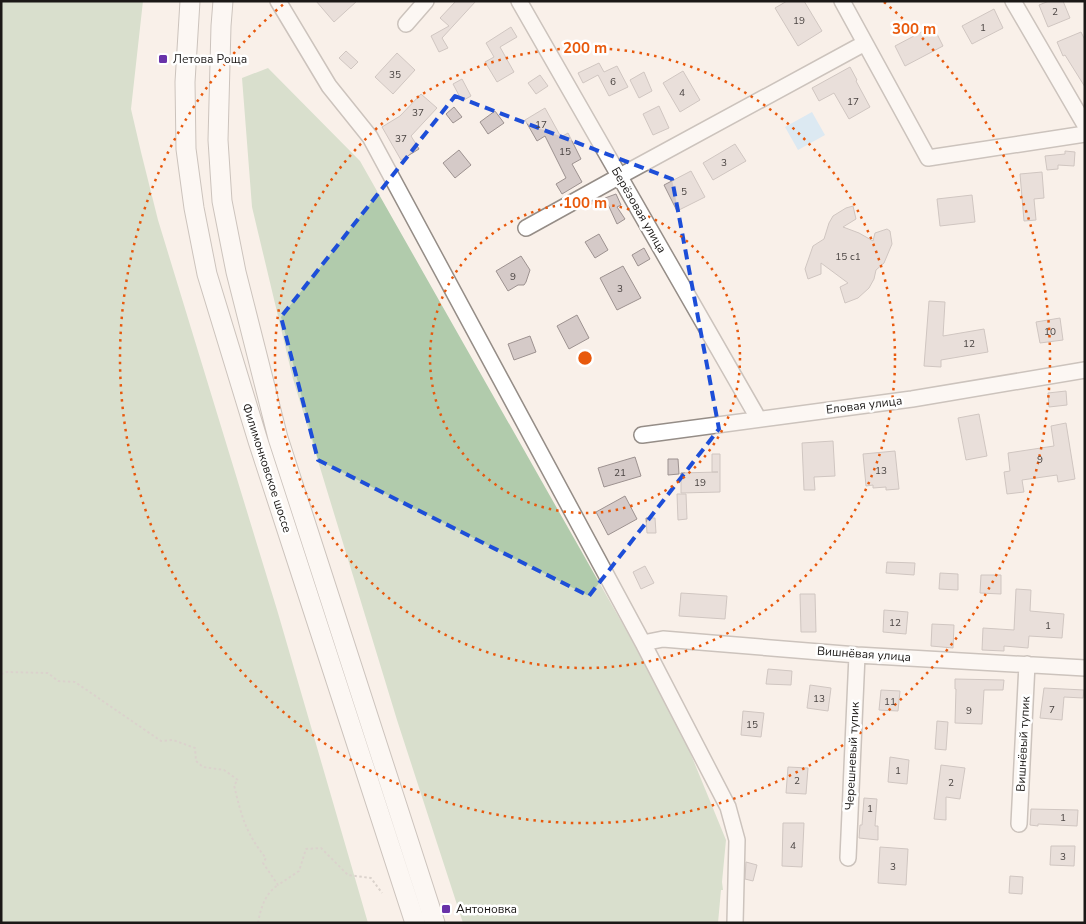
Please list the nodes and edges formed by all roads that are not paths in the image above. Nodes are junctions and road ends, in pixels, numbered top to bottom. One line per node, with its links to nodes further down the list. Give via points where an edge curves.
1 (190, 1): 23 (main road, Филимонковское шоссе, via 185,82 186,149 207,274)
2 (278, 1): 17 (street, via 329,86 370,137)
3 (426, 1): 8 (street)
4 (520, 1): 12 (street, Берёзовая улица)
5 (842, 1): 9 (street)
6 (1013, 1): 10 (street)
7 (224, 4): 24 (main road, Филимонковское шоссе, via 218,140 222,201 236,272 278,438)
8 (406, 24)
9 (865, 43): 11 (street, via 928,158); 12 (street)
10 (1085, 125)
11 (1085, 134)
12 (620, 176): 13 (street); 15 (street, Берёзовая улица)
13 (526, 228)
14 (1085, 370): 15 (street, Еловая улица, via 912,399)
15 (758, 418): 16 (street, Еловая улица)
16 (642, 435)
17 (643, 644): 18 (street, Вишнёвая улица, via 663,639); 25 (street, via 728,807 737,840)
18 (857, 655): 19 (street, Вишнёвая улица); 22 (street, Черешневый тупик)
19 (1027, 664): 20 (street, Вишнёвая улица); 21 (street, Вишнёвый тупик)
20 (1085, 668)
21 (1019, 824)
22 (848, 858)
23 (415, 923)
24 (435, 923)
25 (735, 923)

